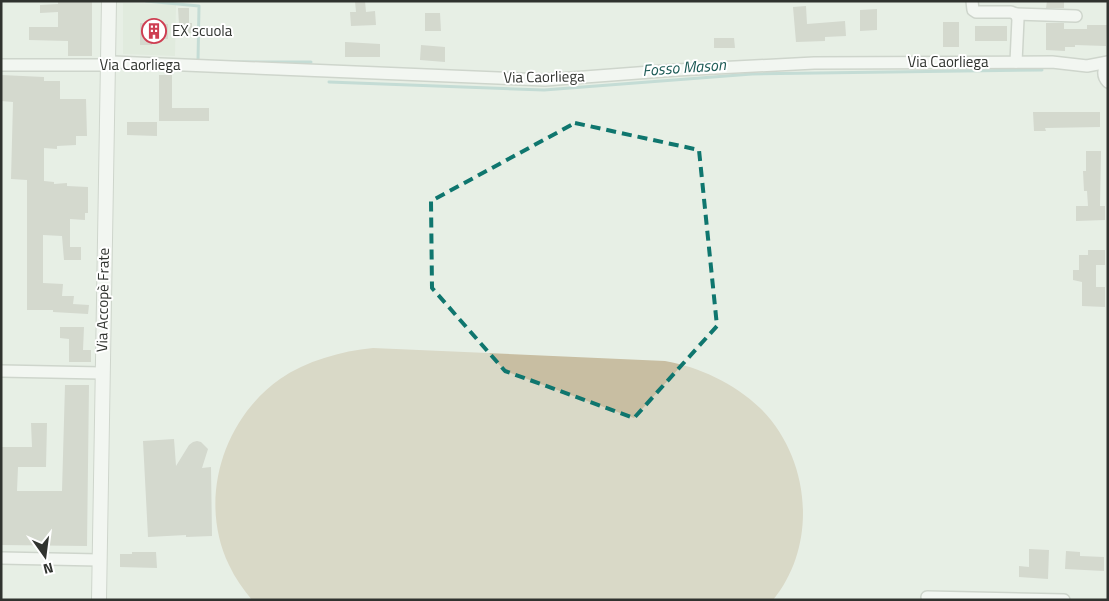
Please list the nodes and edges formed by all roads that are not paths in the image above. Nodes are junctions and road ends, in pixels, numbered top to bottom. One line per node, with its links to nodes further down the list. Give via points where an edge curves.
1 (109, 1): 7 (main road, Via Accopè Frate)
2 (972, 1): 3 (street, via 976,12)
3 (1016, 14): 4 (street); 5 (street)
4 (1076, 16)
5 (1016, 62): 7 (street, Via Caorliega, via 814,63 545,80); 9 (street, Via Caorliega)
6 (1108, 63): 9 (street, Via Caorliega); 10 (street, via 1104,71)
7 (108, 64): 8 (street, Via Caorliega); 12 (main road, Via Accopè Frate)
8 (1, 65)
9 (1087, 66): 10 (street, Via Caorliega)
10 (1106, 79)
11 (1, 371): 12 (street)
12 (101, 373): 14 (main road, Via Accopè Frate)
13 (1, 558): 14 (street)
14 (99, 560): 16 (main road, Via Accopè Frate)
15 (927, 597): 17 (street)
16 (99, 600)
17 (1064, 600)

